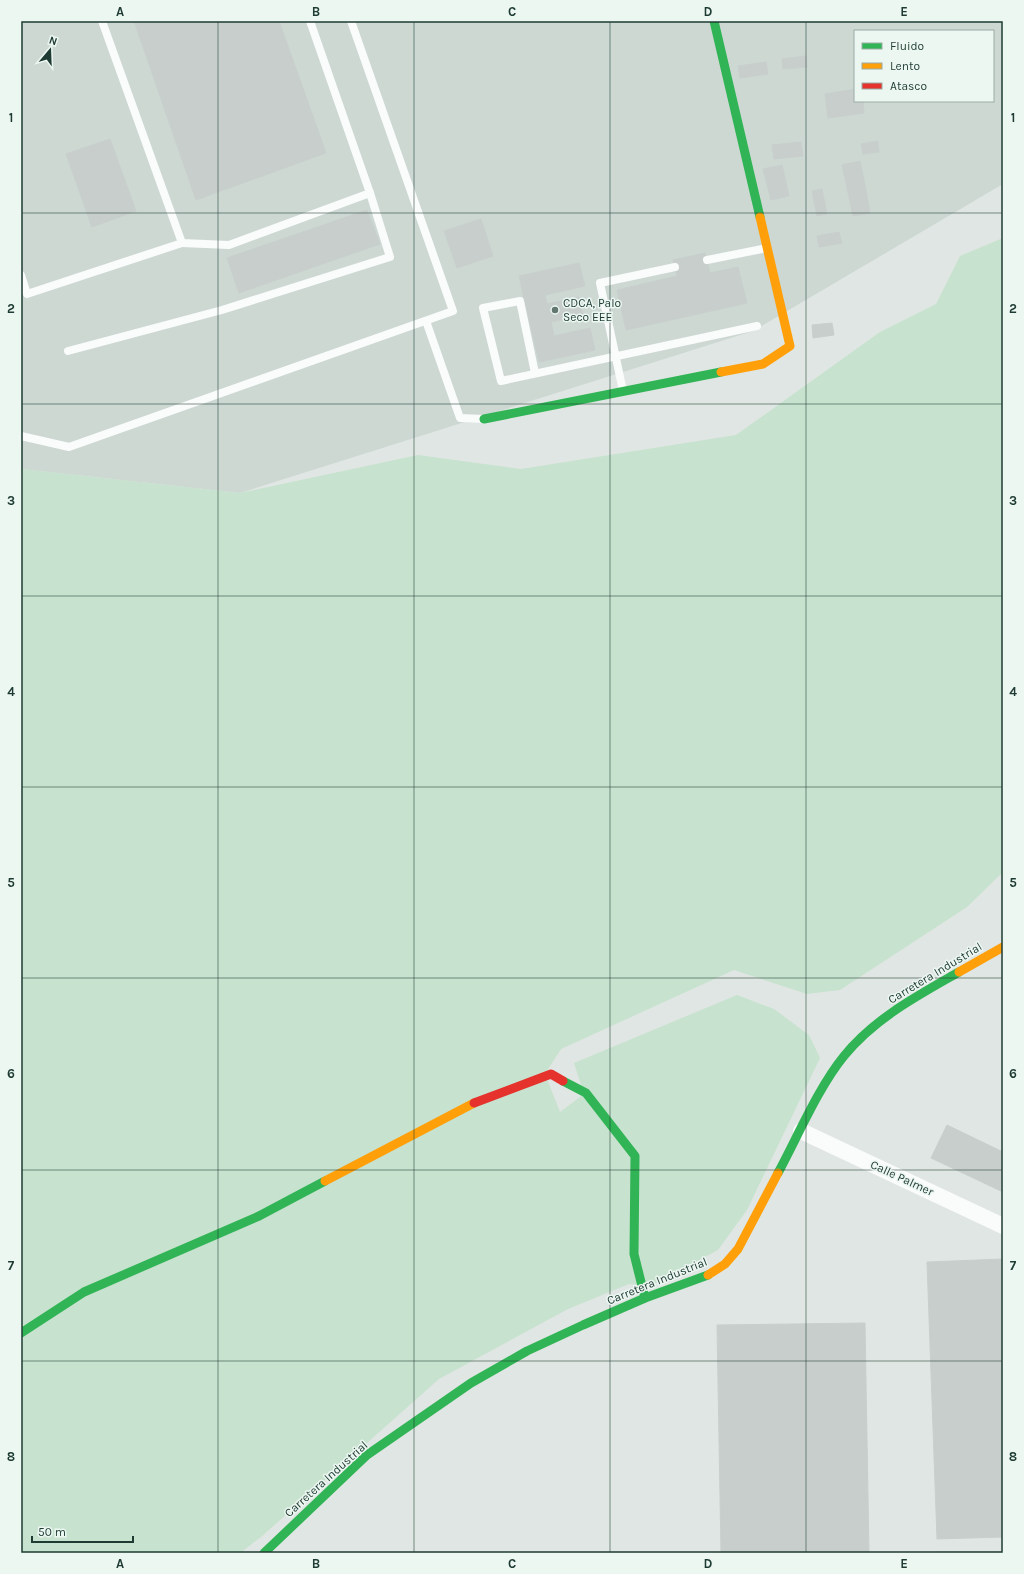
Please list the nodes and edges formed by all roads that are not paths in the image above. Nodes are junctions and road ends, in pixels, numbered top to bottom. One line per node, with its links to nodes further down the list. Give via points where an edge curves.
1 (102, 21): 6 (lane)
2 (310, 21): 5 (lane)
3 (351, 21): 11 (lane, via 453,311)
4 (714, 21): 7 (street)
5 (370, 193): 6 (lane, via 230,245); 13 (lane, via 390,257 222,310)
6 (182, 243): 10 (lane, via 27,294)
7 (767, 248): 8 (lane); 16 (street, via 790,346 763,364)
8 (707, 260)
9 (675, 267): 14 (lane, via 600,283)
10 (21, 275)
11 (426, 321): 17 (lane, via 460,418); 18 (lane, via 69,447)
12 (757, 326): 14 (lane)
13 (68, 351)
14 (615, 356): 15 (lane); 16 (lane)
15 (535, 373): 15 (lane, via 501,381 483,308 520,301)
16 (623, 391): 17 (street)
17 (484, 419)
18 (21, 436)
19 (1003, 947): 20 (street, Carretera Industrial, via 899,1006 869,1031 844,1056 825,1084)
20 (801, 1131): 21 (street, Calle Palmer); 22 (street, Carretera Industrial, via 738,1249 724,1264 708,1275)
21 (1003, 1226)
22 (645, 1298): 23 (street, via 634,1254 635,1156 586,1093 551,1074 479,1100 259,1216 84,1292); 24 (street, Carretera Industrial, via 527,1350 471,1383 367,1455)
23 (21, 1333)
24 (264, 1553)

